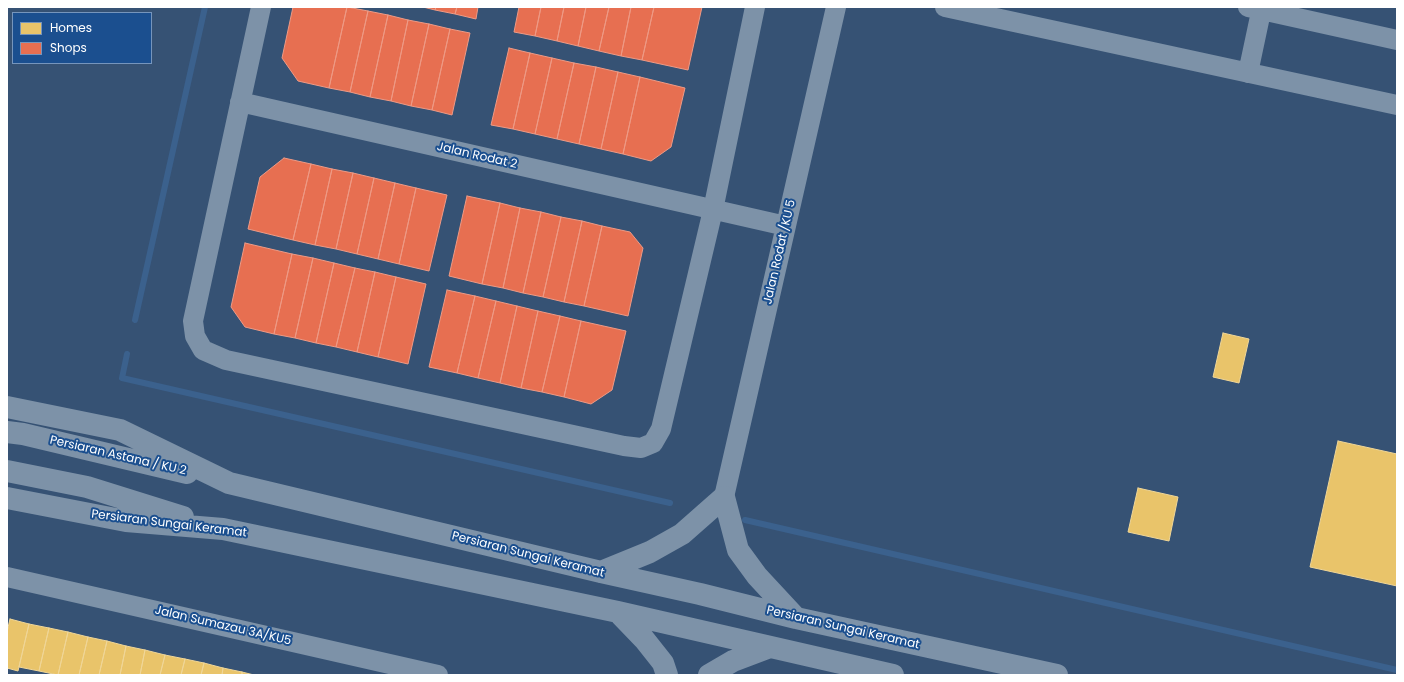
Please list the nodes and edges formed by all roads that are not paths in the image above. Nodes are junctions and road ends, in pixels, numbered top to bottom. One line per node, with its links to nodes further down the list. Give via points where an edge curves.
1 (261, 7): 8 (street)
2 (755, 7): 10 (street)
3 (836, 7): 11 (street, Jalan Rodat /KU 5)
4 (945, 7): 7 (street)
5 (1257, 8): 6 (street); 7 (street)
6 (1397, 40)
7 (1248, 73): 9 (street)
8 (240, 102): 10 (street, Jalan Rodat 2); 10 (street, via 193,321 195,336 203,350 226,360 641,448 652,443 661,429)
9 (1397, 105)
10 (713, 210): 11 (street, Jalan Rodat 2)
11 (786, 226): 16 (street, Jalan Rodat /KU 5)
12 (7, 407): 15 (street, Persiaran Sungai Keramat, via 120,430)
13 (7, 432): 15 (street, Persiaran Astana / KU 2)
14 (7, 471): 18 (street, via 87,487)
15 (229, 483): 19 (street, Persiaran Sungai Keramat)
16 (724, 497): 19 (street, via 682,534 650,552); 22 (street, via 738,550 757,576)
17 (7, 498): 18 (street, Persiaran Sungai Keramat, via 126,521)
18 (218, 528): 21 (street, Persiaran Sungai Keramat)
19 (601, 572): 22 (street, Persiaran Sungai Keramat)
20 (7, 577): 24 (street, Jalan Sumazau 3A/KU5)
21 (618, 612): 23 (street, Persiaran Sungai Keramat); 25 (street, via 644,639 663,664)
22 (796, 618): 28 (street, Persiaran Sungai Keramat)
23 (770, 647): 26 (street, via 733,661); 27 (street, Persiaran Sungai Keramat)
24 (438, 675)
25 (667, 675)
26 (709, 675)
27 (893, 675)
28 (1057, 675)

